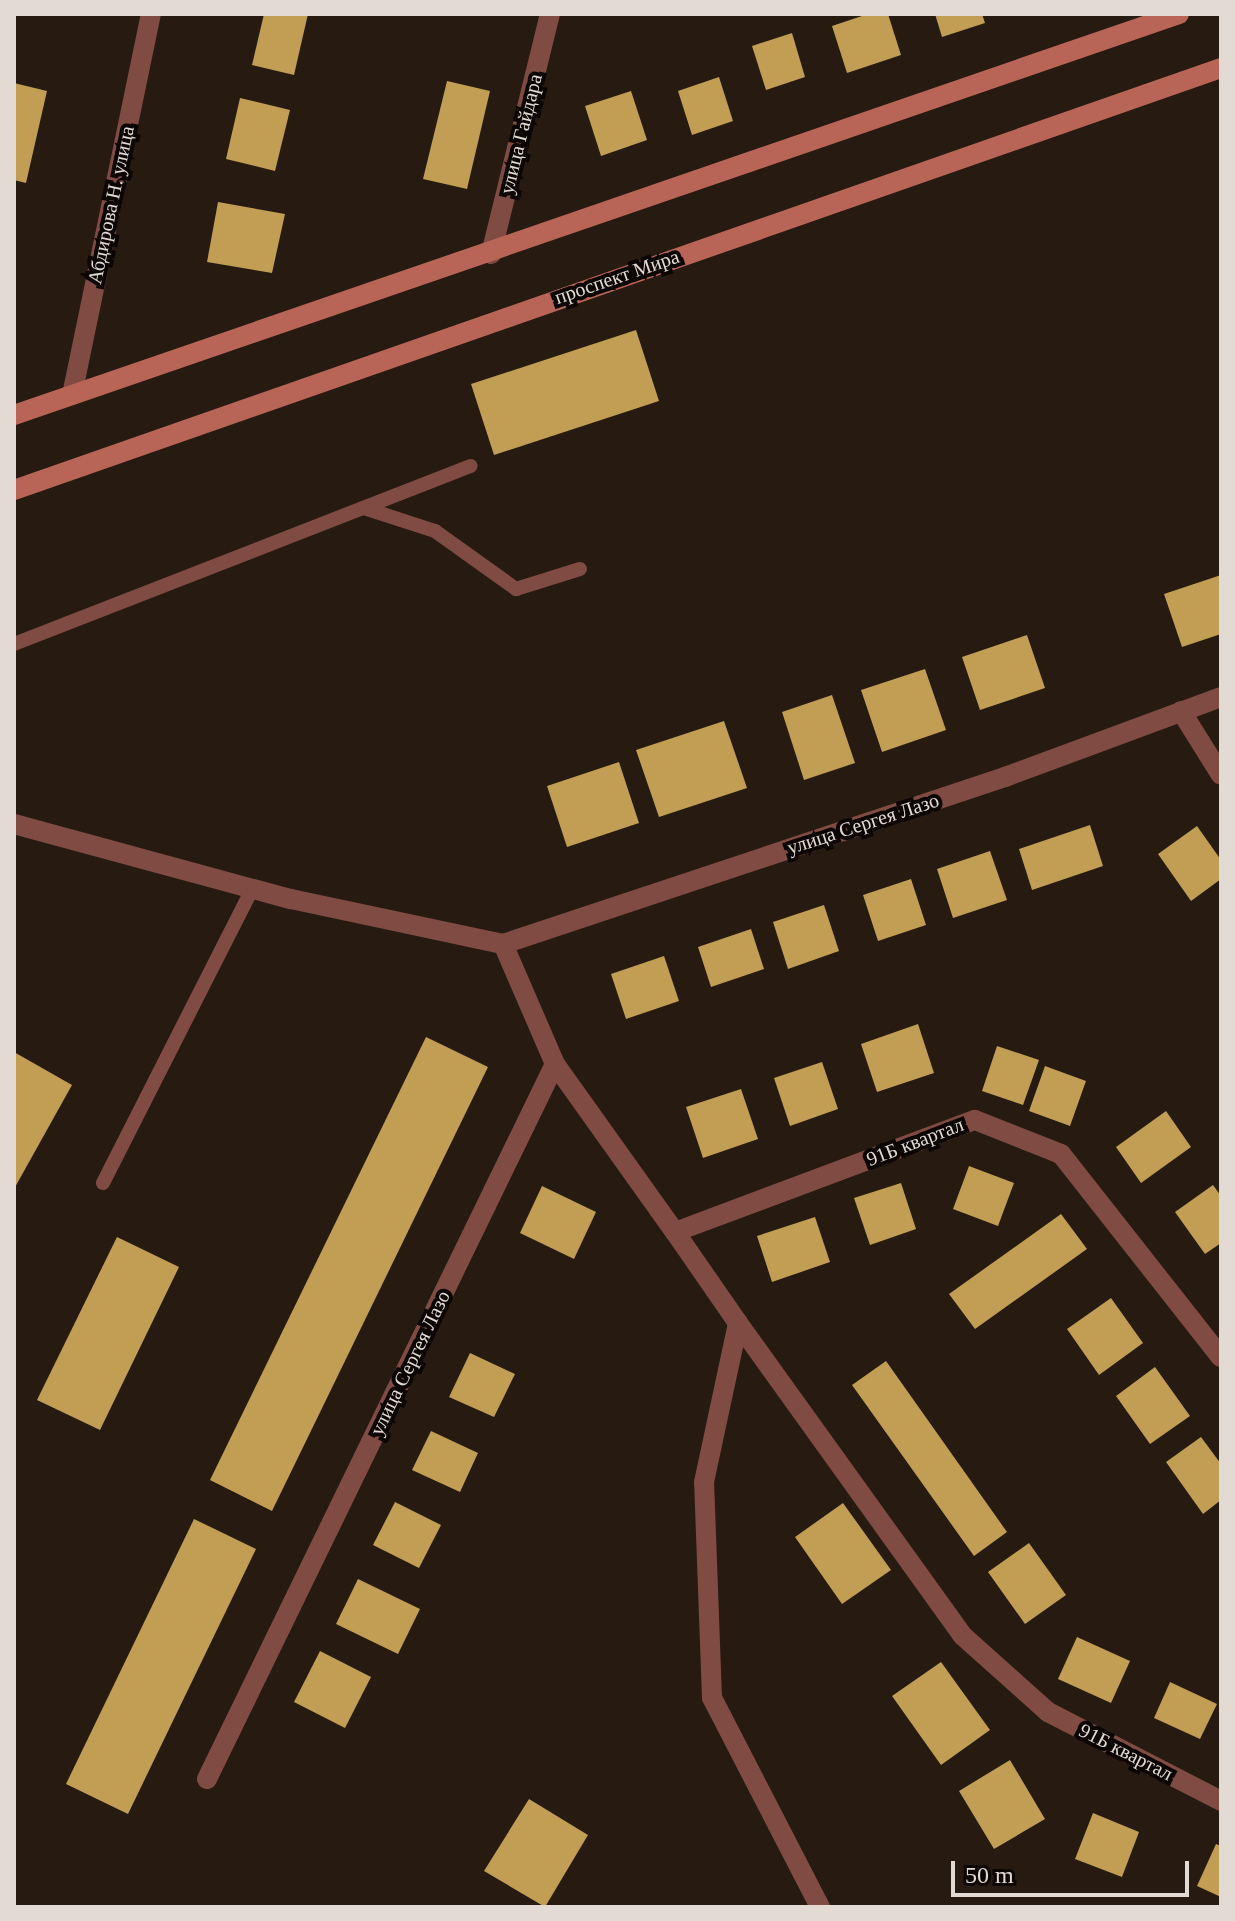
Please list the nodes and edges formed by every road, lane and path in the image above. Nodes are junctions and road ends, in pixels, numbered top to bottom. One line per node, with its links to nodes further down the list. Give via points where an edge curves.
1 (151, 14): 6 (street, Абдирова Н. улица)
2 (550, 14): 5 (street, улица Гайдара)
3 (1179, 14): 5 (main road)
4 (1221, 68): 9 (main road, проспект Мира)
5 (491, 254): 6 (main road)
6 (72, 395): 7 (main road)
7 (14, 415)
8 (471, 466): 10 (lane)
9 (14, 490)
10 (364, 508): 11 (lane, via 435,531 516,589); 12 (lane)
11 (580, 569)
12 (14, 644)
13 (1221, 697): 14 (street, улица Сергея Лазо)
14 (1181, 711): 15 (street); 18 (street, улица Сергея Лазо, via 1005,777)
15 (1221, 775)
16 (14, 824): 17 (street)
17 (252, 889): 18 (street); 20 (lane)
18 (503, 944): 19 (street)
19 (555, 1064): 21 (street); 24 (street, улица Сергея Лазо)
20 (103, 1183)
21 (675, 1232): 22 (street, 91Б квартал); 23 (street, 91Б квартал, via 975,1120 1061,1154)
22 (738, 1323): 25 (street, 91Б квартал, via 963,1636 1048,1712); 26 (street, via 704,1482 712,1698)
23 (1221, 1357)
24 (207, 1779)
25 (1221, 1801)
26 (820, 1907)

